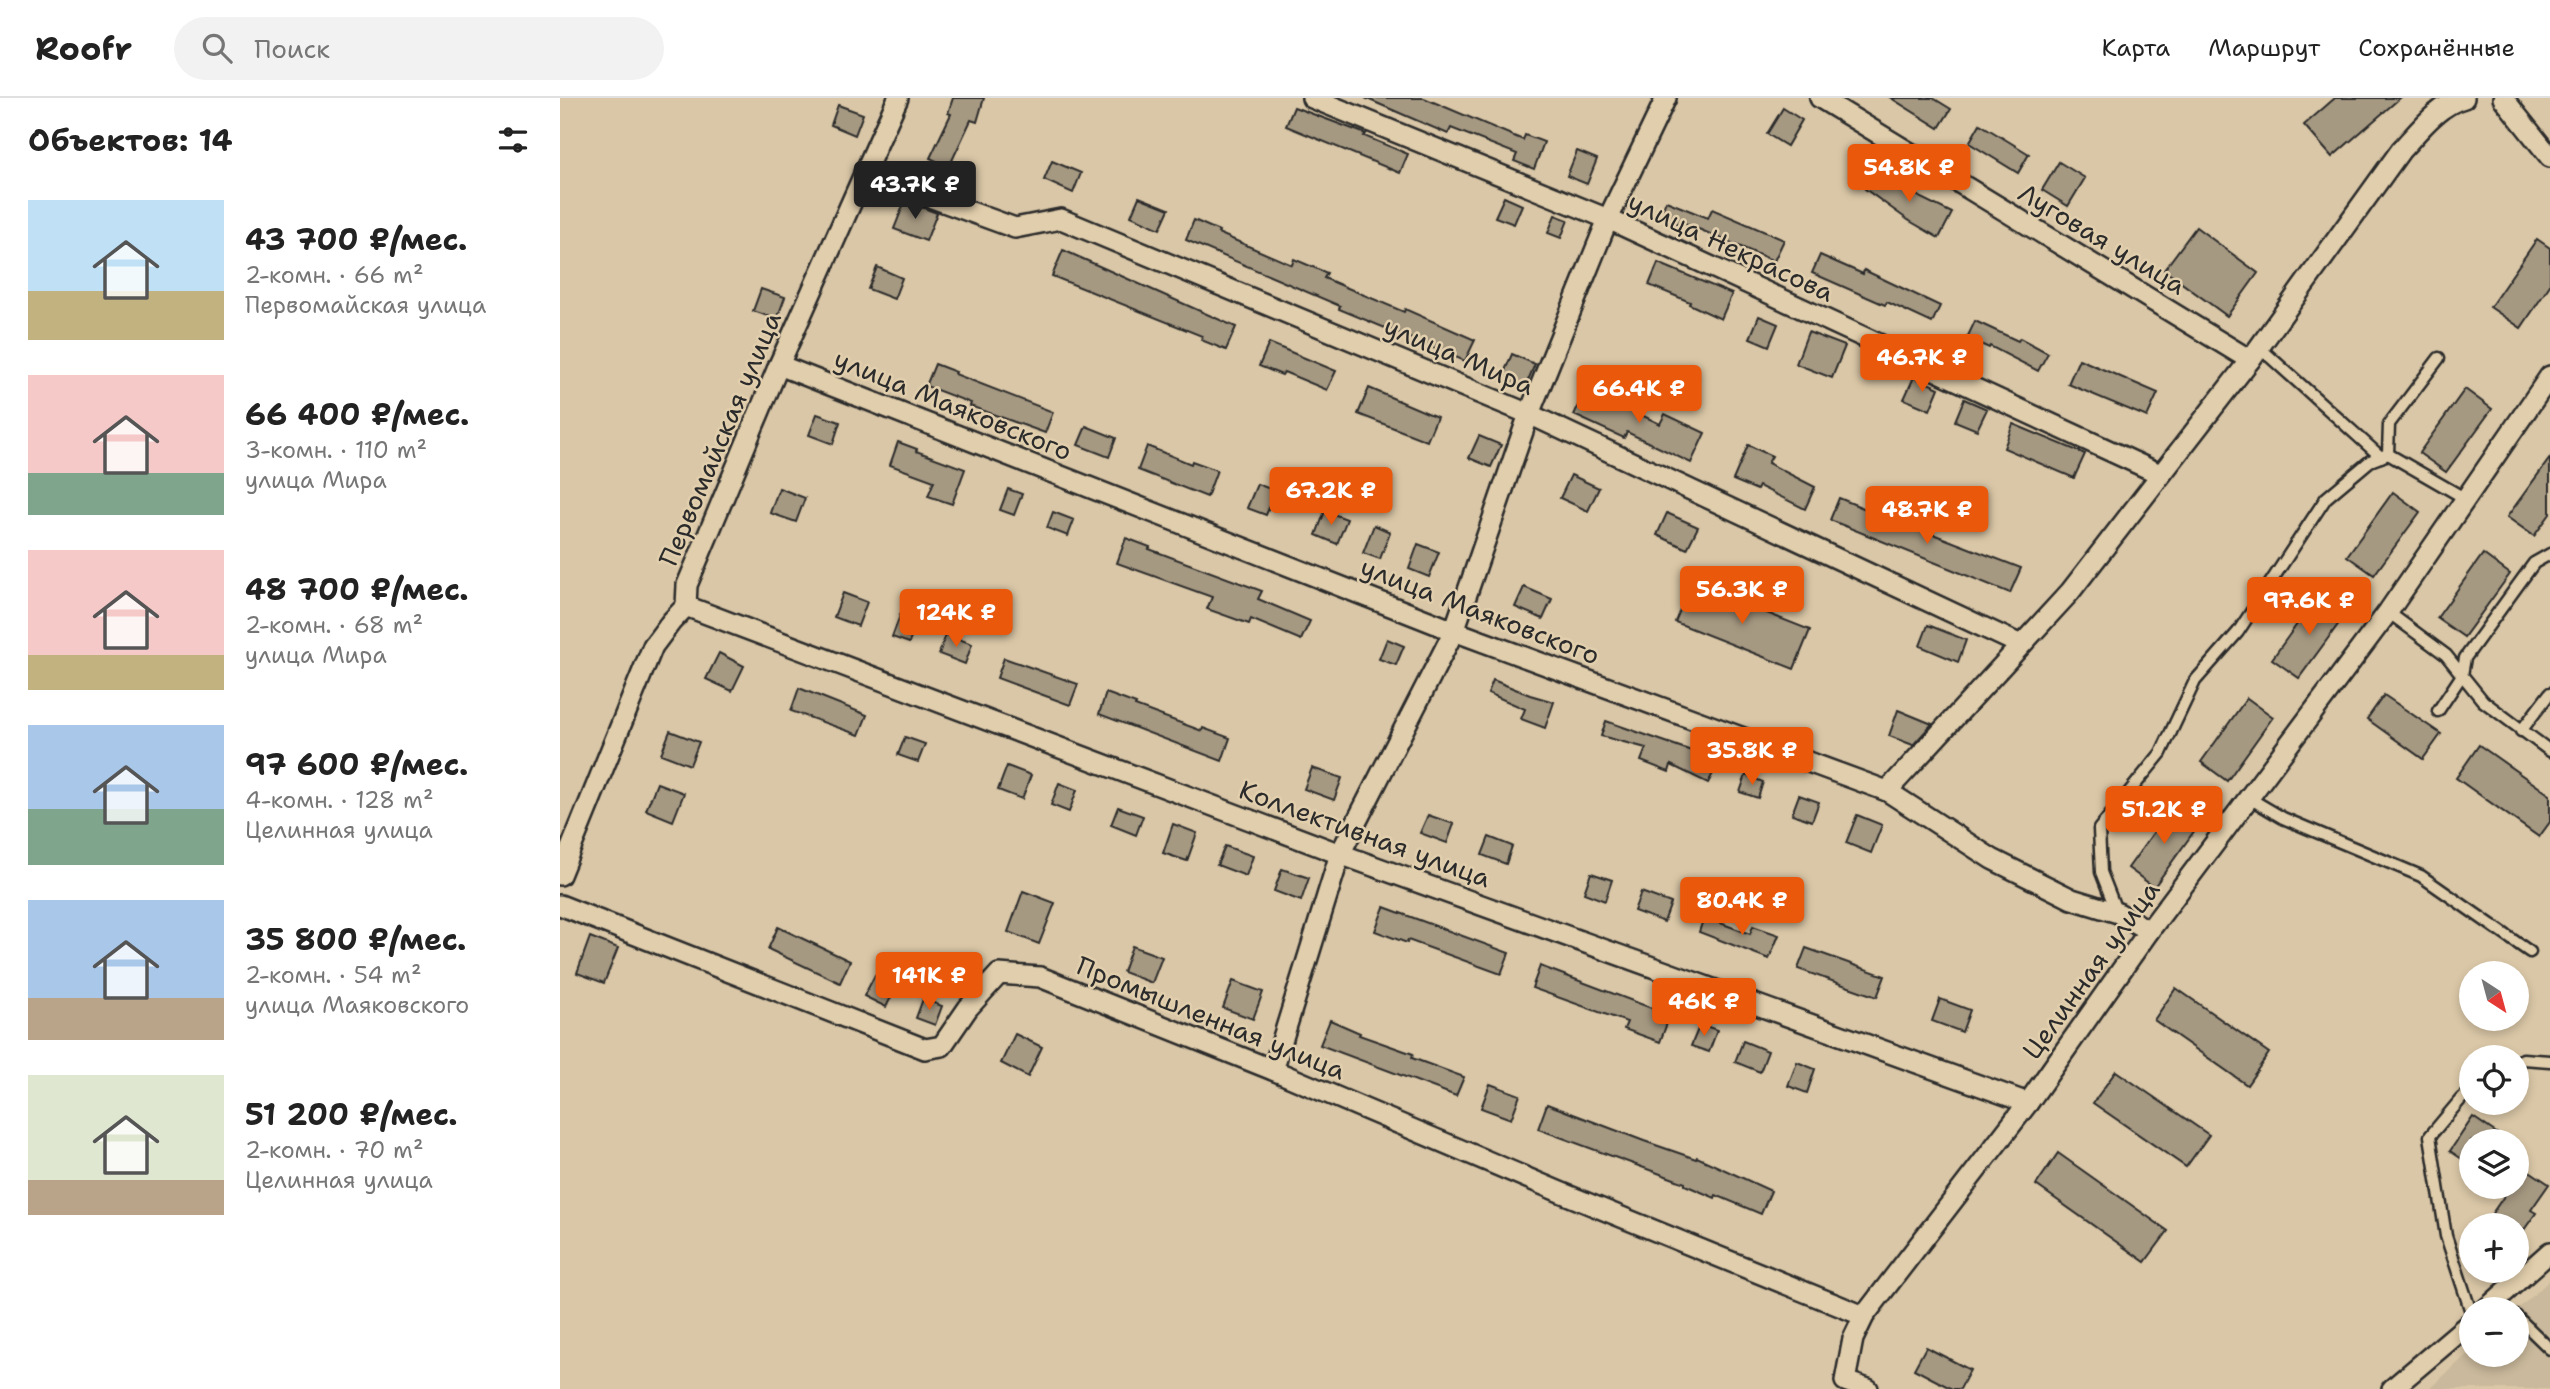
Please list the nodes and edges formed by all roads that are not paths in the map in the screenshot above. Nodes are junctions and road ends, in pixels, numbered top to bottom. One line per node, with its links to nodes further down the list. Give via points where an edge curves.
1 (898, 98): 8 (street, Первомайская улица)
2 (1312, 98): 9 (street, улица Некрасова)
3 (1666, 98): 9 (street)
4 (1820, 98): 10 (street, Луговая улица)
5 (2464, 98): 10 (street, via 2444,108 2401,150)
6 (2504, 98): 7 (street)
7 (2550, 157)
8 (864, 173): 12 (street, Первомайская улица); 14 (street, улица Мира, via 1015,228 1061,219)
9 (1608, 219): 14 (street); 16 (street, улица Некрасова)
10 (2255, 353): 15 (lane); 16 (street)
11 (2439, 358): 15 (lane, via 2389,424)
12 (779, 365): 19 (street, Первомайская улица, via 687,585); 21 (street, улица Маяковского)
13 (2550, 376): 17 (street, Целинная улица)
14 (1529, 414): 21 (street); 22 (street, улица Мира)
15 (2384, 456): 17 (lane); 33 (lane, via 2370,461 2326,498 2238,632 2194,681 2161,753 2099,829 2101,872)
16 (2160, 474): 22 (street, via 2070,592)
17 (2466, 499): 20 (street, Целинная улица)
18 (2550, 554): 23 (lane, via 2534,563 2465,658)
19 (686, 606): 30 (street, Коллективная улица); 31 (street, Первомайская улица, via 653,646)
20 (2388, 612): 23 (lane, via 2446,655); 29 (street, Целинная улица)
21 (1454, 631): 28 (street, улица Маяковского); 30 (street)
22 (2020, 645): 28 (street)
23 (2462, 675): 25 (lane); 26 (lane, via 2483,701)
24 (2550, 693): 26 (lane)
25 (2438, 710)
26 (2521, 731): 27 (lane)
27 (2550, 751)
28 (1887, 791): 33 (street, улица Маяковского, via 1992,859 2072,899)
29 (2249, 798): 34 (street, Целинная улица); 35 (lane, via 2283,818 2421,876)
30 (1340, 854): 38 (street); 40 (street, Коллективная улица)
31 (560, 875)
32 (560, 905): 38 (street, Промышленная улица, via 925,1049 942,1046 999,974 1041,977)
33 (2118, 913): 34 (street, улица Маяковского)
34 (2149, 931): 40 (street, Целинная улица)
35 (2530, 952)
36 (2529, 1059): 37 (lane)
37 (2550, 1060)
38 (1273, 1070): 44 (street, Промышленная улица)
39 (2459, 1101): 42 (lane, via 2430,1136 2446,1236)
40 (2028, 1104): 44 (street, Целинная улица)
41 (2550, 1252): 43 (street)
42 (2466, 1297)
43 (2503, 1297)
44 (1864, 1316): 48 (street, Целинная улица, via 1853,1339 1845,1381)
45 (2529, 1329): 47 (lane)
46 (2459, 1332): 49 (street)
47 (2550, 1349)
48 (1868, 1389)
49 (2392, 1389)

